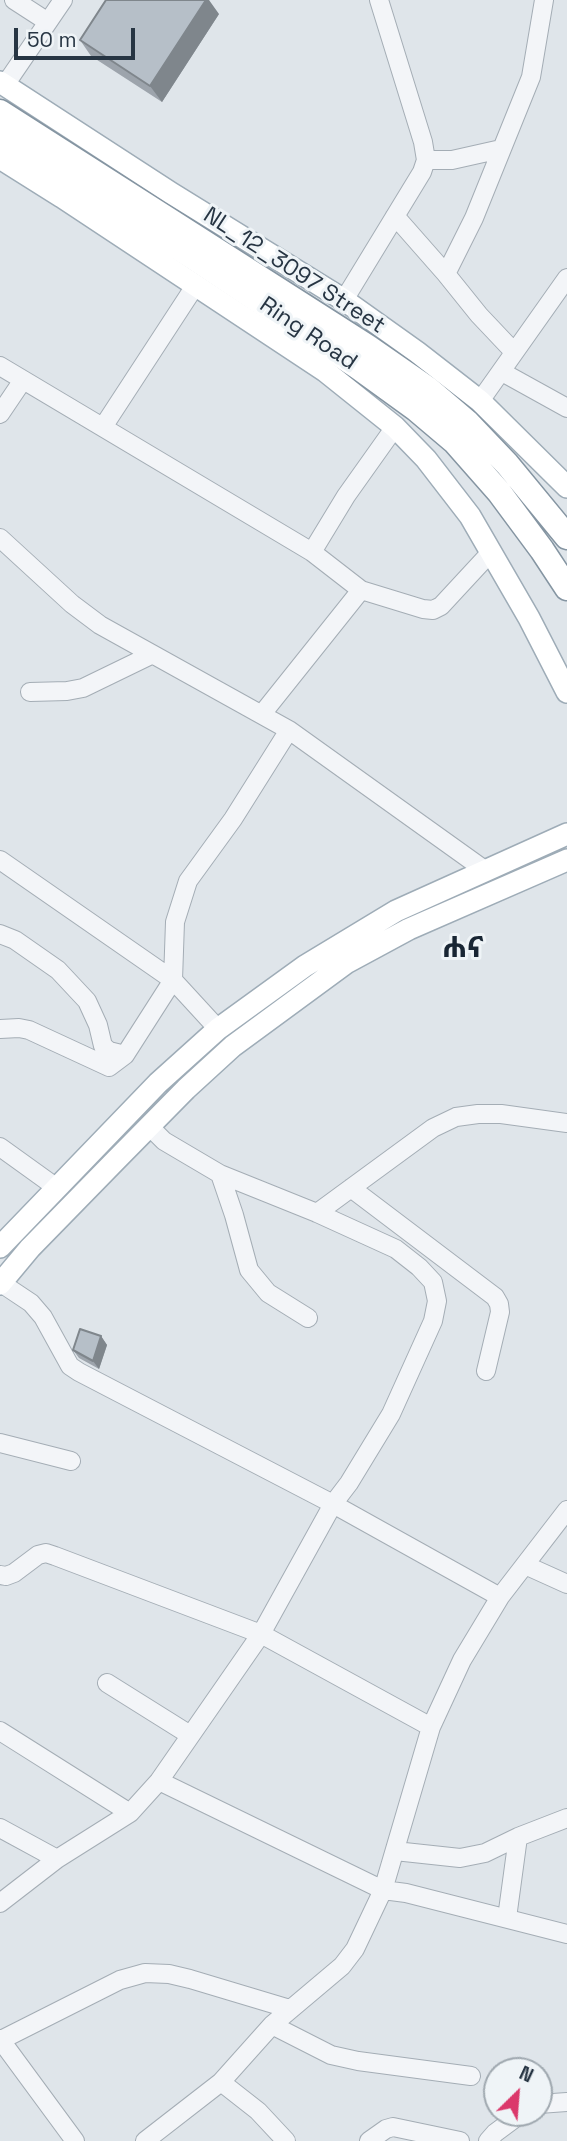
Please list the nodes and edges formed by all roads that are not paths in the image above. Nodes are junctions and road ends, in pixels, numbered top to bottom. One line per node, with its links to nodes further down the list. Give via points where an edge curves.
1 (14, 0): 5 (street)
2 (63, 0): 5 (street)
3 (379, 0): 11 (street)
4 (544, 0): 9 (street, via 531,77)
5 (48, 22): 6 (street)
6 (2, 84): 16 (main road, NL_12_3097 Street)
7 (0, 112): 27 (highway, Ring Road, via 427,388 508,464)
8 (0, 134): 31 (highway, Ring Road, via 205,265 416,409 455,442 499,492)
9 (502, 149): 11 (street, via 452,160); 13 (street)
10 (0, 159): 15 (main road)
11 (426, 160): 12 (street)
12 (395, 216): 13 (street); 16 (street)
13 (446, 274): 17 (street)
14 (567, 278): 17 (street)
15 (195, 286): 24 (street); 25 (main road, via 326,371)
16 (344, 300): 21 (main road, NL_12_3097 Street)
17 (514, 352): 19 (street)
18 (0, 366): 20 (street)
19 (502, 372): 21 (street); 22 (street)
20 (23, 380): 23 (street); 24 (street)
21 (480, 401): 26 (main road, NL_12_3097 Street)
22 (567, 408)
23 (0, 414)
24 (103, 427): 29 (street)
25 (395, 427): 29 (street); 30 (main road, via 426,459)
26 (567, 487)
27 (567, 537)
28 (0, 538): 33 (street, via 81,611)
29 (312, 552): 32 (street)
30 (492, 552): 32 (street, via 433,610); 35 (main road)
31 (567, 588)
32 (361, 590): 36 (street)
33 (151, 655): 34 (street, via 83,688); 36 (street)
34 (30, 692)
35 (567, 692)
36 (262, 715): 37 (street)
37 (289, 730): 41 (street); 43 (street, via 188,881 174,922)
38 (567, 834): 41 (main road)
39 (0, 860): 43 (street)
40 (567, 860): 48 (main road, via 409,929 346,963 233,1046)
41 (486, 871): 45 (main road, via 396,911 305,966)
42 (0, 934): 46 (street, via 58,970 87,1001 103,1046)
43 (173, 980): 45 (street); 46 (street)
44 (0, 1028): 46 (street, via 29,1030 109,1067)
45 (218, 1029): 49 (main road)
46 (125, 1055)
47 (567, 1124): 54 (street, via 501,1114 456,1117 433,1128)
48 (149, 1126): 51 (main road); 52 (street, via 164,1141)
49 (98, 1145): 51 (main road); 53 (main road)
50 (0, 1147): 53 (street)
51 (116, 1160): 57 (main road)
52 (220, 1174): 55 (street); 58 (street, via 248,1270 268,1293)
53 (57, 1188): 56 (main road)
54 (351, 1188): 55 (street); 59 (street, via 495,1297 500,1312)
55 (317, 1213): 62 (street, via 396,1249 433,1282 438,1301 391,1414)
56 (0, 1247)
57 (0, 1283): 62 (street, via 31,1303 79,1373)
58 (308, 1318)
59 (486, 1371)
60 (0, 1443): 61 (street)
61 (71, 1461)
62 (333, 1504): 67 (street); 68 (street)
63 (567, 1510): 64 (street)
64 (525, 1565): 66 (street); 67 (street)
65 (0, 1575): 68 (street, via 14,1573 46,1553)
66 (567, 1584)
67 (500, 1597): 70 (street, via 462,1660)
68 (261, 1633): 70 (street); 72 (street)
69 (107, 1683): 72 (street)
70 (431, 1727): 78 (street)
71 (0, 1731): 74 (street)
72 (190, 1735): 73 (street)
73 (159, 1781): 74 (street); 80 (street)
74 (130, 1813): 79 (street)
75 (567, 1818): 77 (street)
76 (0, 1828): 79 (street)
77 (518, 1837): 78 (street, via 485,1853 460,1858); 82 (street)
78 (395, 1851): 80 (street)
79 (57, 1859): 81 (street)
80 (383, 1890): 82 (street); 84 (street, via 342,1966)
81 (0, 1903)
82 (508, 1918): 83 (street)
83 (567, 1934)
84 (290, 2009): 85 (street); 86 (street, via 190,1979 145,1973 120,1980)
85 (272, 2025): 87 (street, via 331,2054 358,2061); 88 (street)
86 (0, 2039): 90 (street)
87 (471, 2076)
88 (221, 2082): 91 (street); 92 (street)
89 (503, 2127): 95 (street)
90 (75, 2141)
91 (145, 2141)
92 (286, 2141)
93 (369, 2141): 94 (street, via 393,2127)
94 (460, 2141)
95 (488, 2141)

